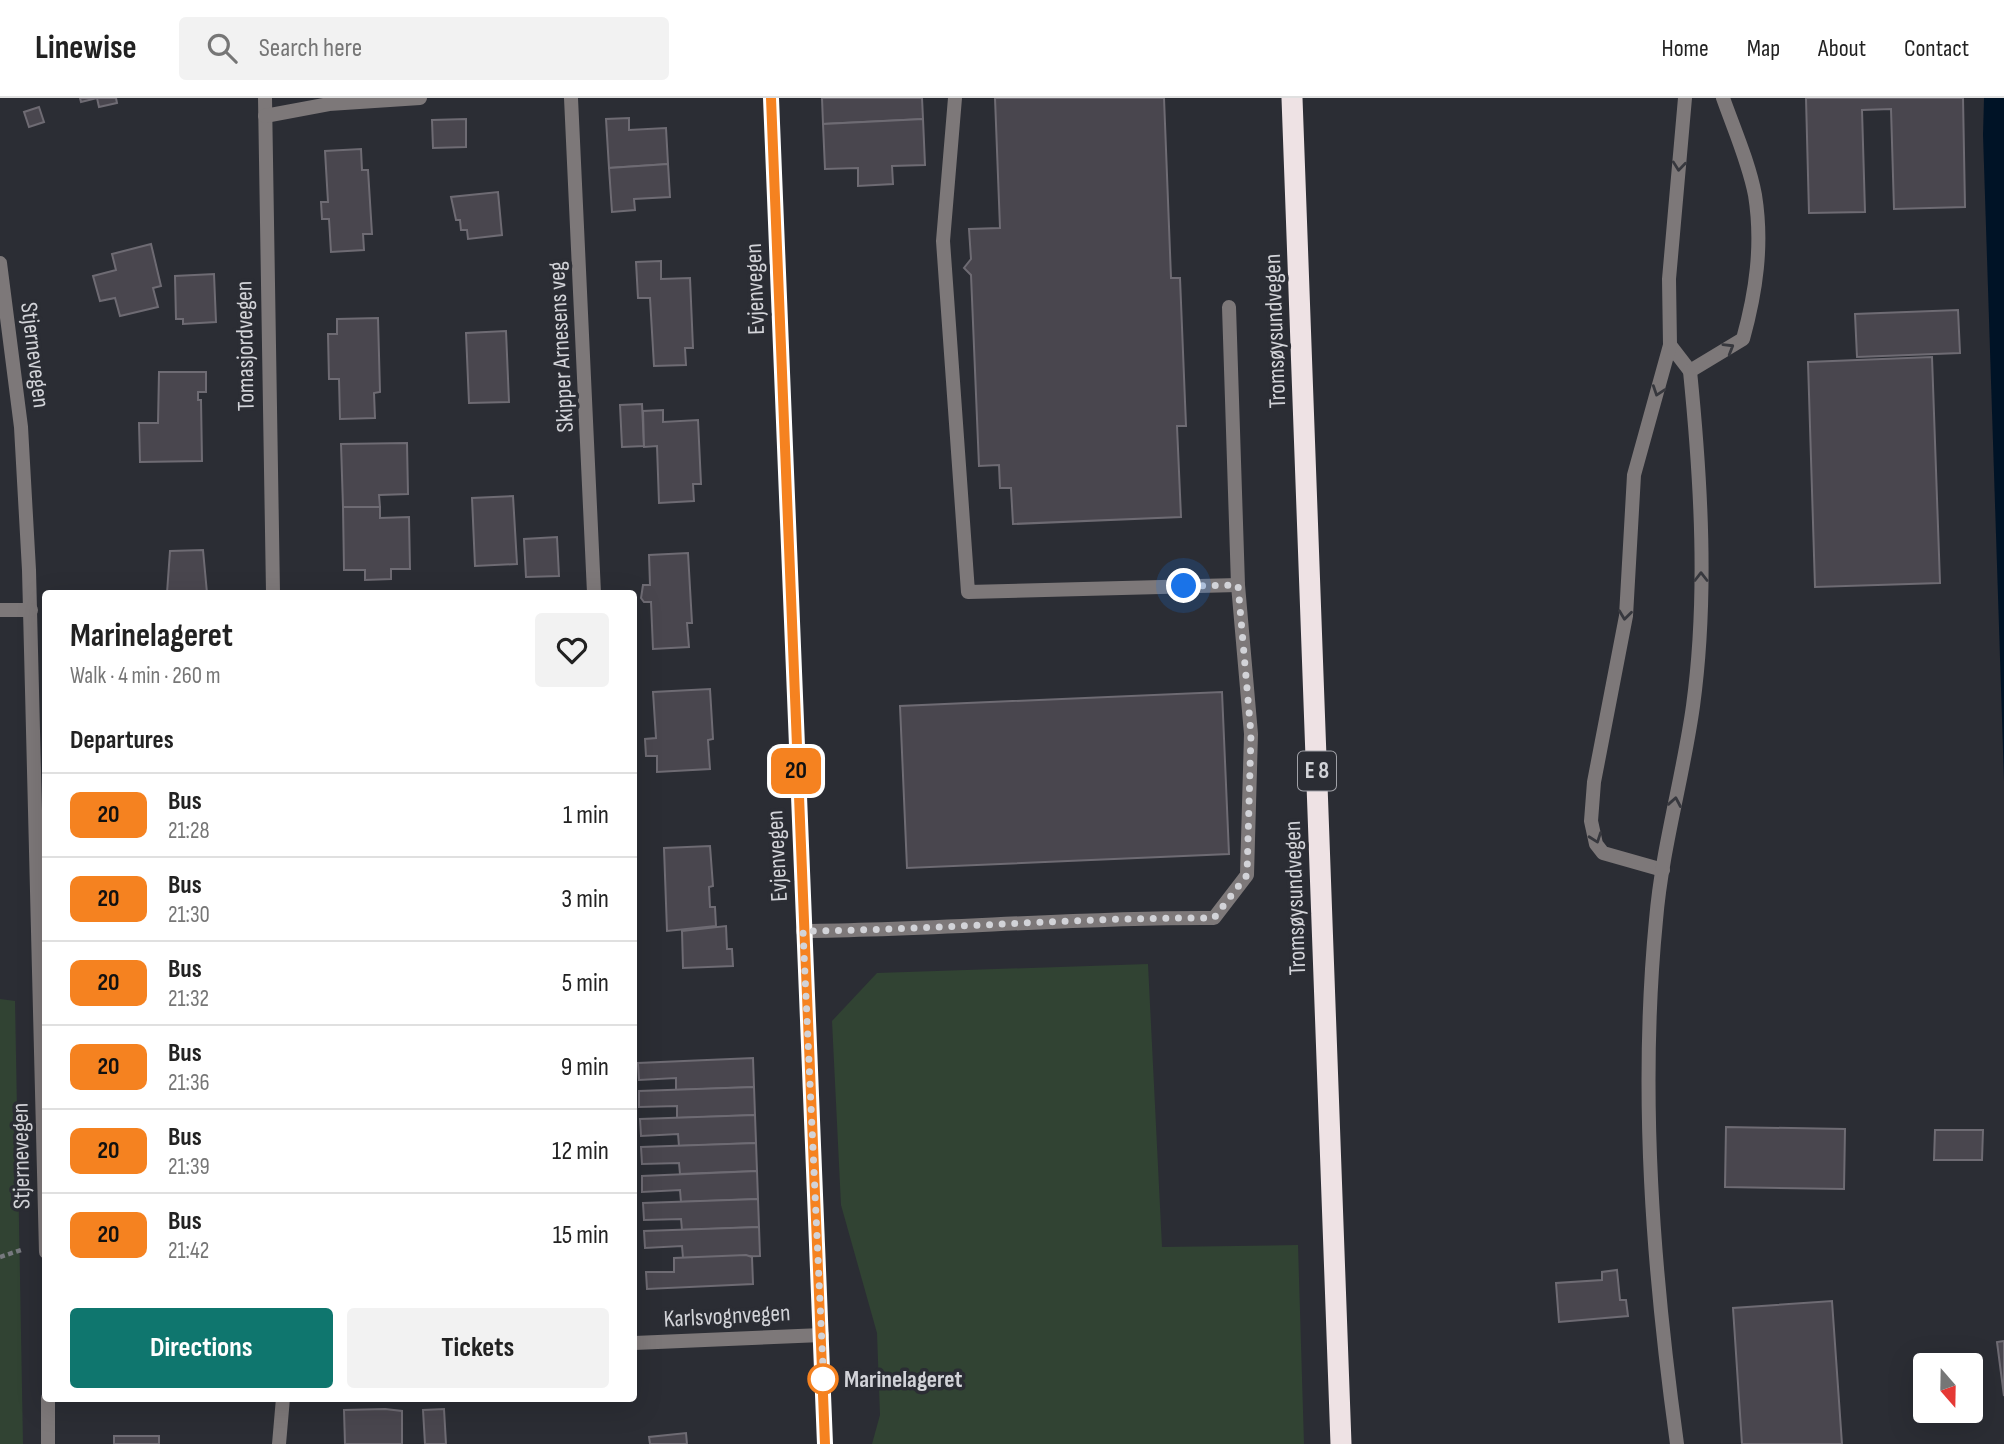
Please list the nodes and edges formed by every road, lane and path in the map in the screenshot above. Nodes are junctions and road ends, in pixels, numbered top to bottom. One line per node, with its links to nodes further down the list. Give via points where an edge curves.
1 (265, 98): 9 (street, Tomasjordvegen)
2 (420, 98): 9 (street, via 329,104)
3 (570, 98): 16 (street, Skipper Arnesens veg)
4 (771, 98): 20 (street, Evjenvegen)
5 (954, 98): 14 (street, via 943,242 968,592)
6 (1292, 98): 29 (highway, Tromsøysundvegen / E 8)
7 (1685, 98): 12 (street, one-way to 12, via 1670,279)
8 (1723, 98): 13 (street, one-way to 8, via 1743,339 1755,295 1759,250 1755,194)
9 (265, 116): 15 (street, Tomasjordvegen)
10 (0, 262): 18 (street, Stjernevegen, via 21,427)
11 (1229, 307): 14 (street)
12 (1670, 345): 13 (street); 19 (street, one-way to 19, via 1634,475 1626,616 1594,782 1591,821 1595,844 1603,853)
13 (1690, 371): 19 (street, one-way to 13, via 1693,707 1701,629 1699,493)
14 (1238, 585): 20 (street, via 1251,734 1247,875 1214,918 1122,917)
15 (273, 590)
16 (594, 590)
17 (0, 610): 18 (street)
18 (31, 610): 21 (street, Stjernevegen)
19 (1662, 870): 30 (street, via 1653,953 1649,1110 1659,1290)
20 (803, 931): 22 (street, Evjenvegen)
21 (42, 1081)
22 (822, 1335): 23 (street, Karlsvognvegen); 28 (street, Evjenvegen)
23 (637, 1343)
24 (48, 1402): 26 (street)
25 (284, 1402): 27 (street)
26 (48, 1444)
27 (279, 1444)
28 (825, 1444)
29 (1341, 1444)
30 (1677, 1444)

